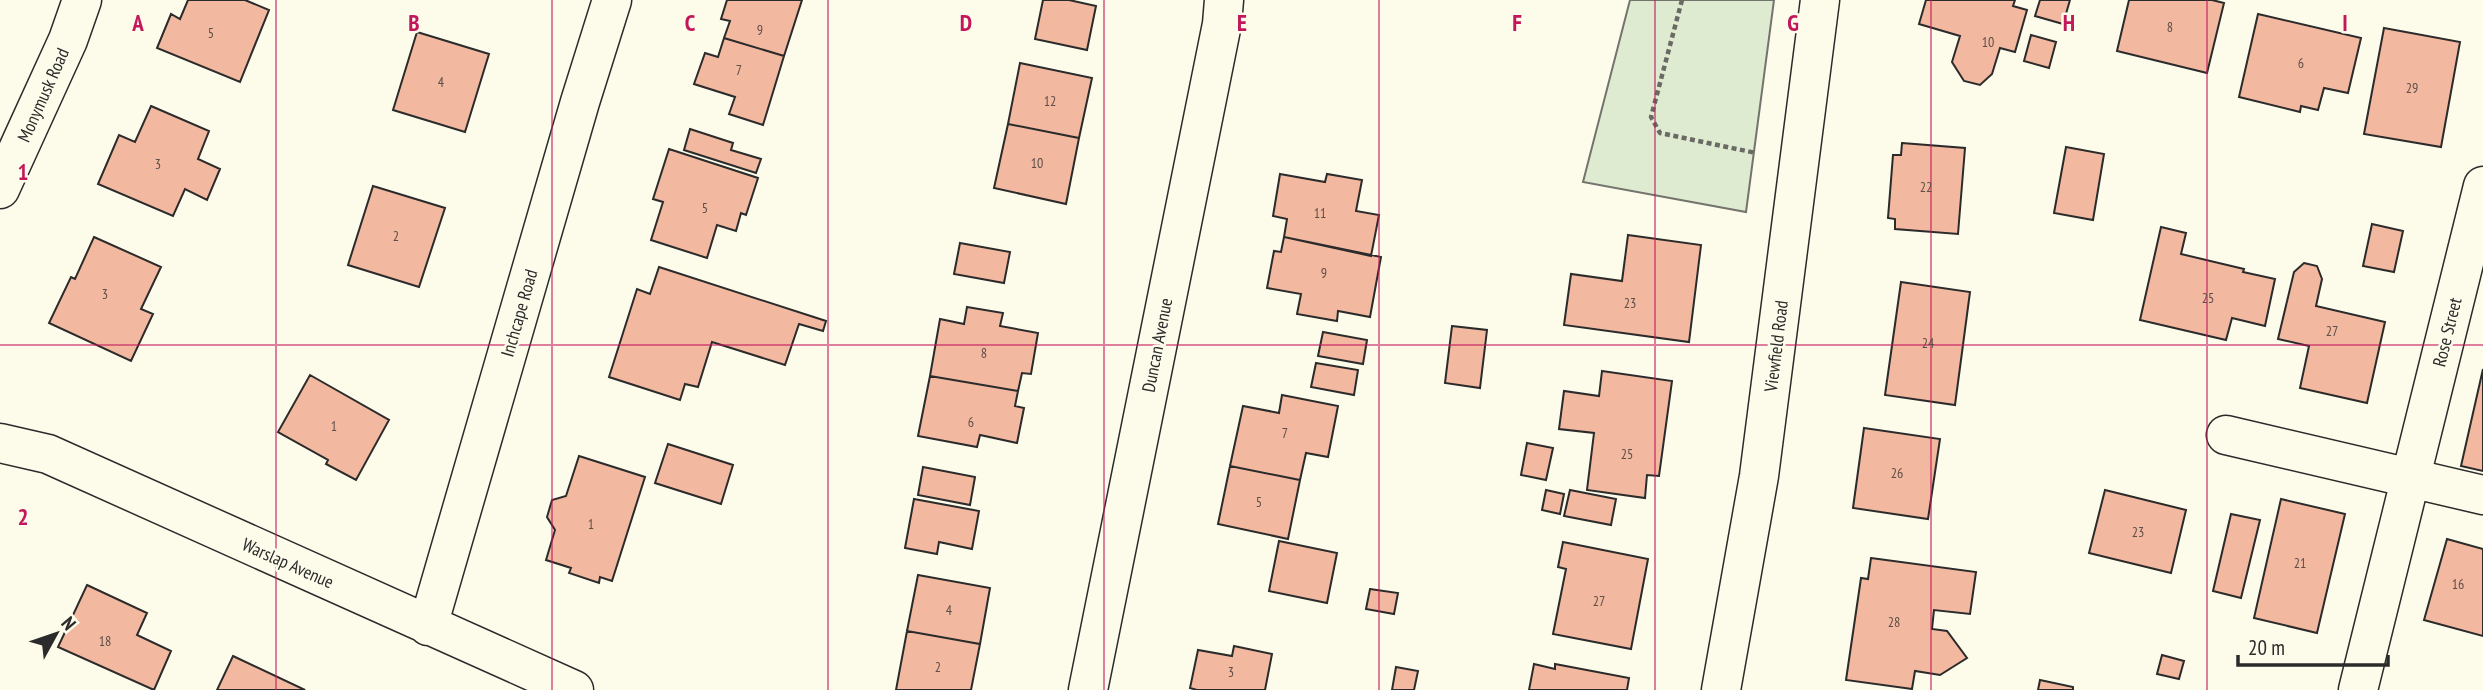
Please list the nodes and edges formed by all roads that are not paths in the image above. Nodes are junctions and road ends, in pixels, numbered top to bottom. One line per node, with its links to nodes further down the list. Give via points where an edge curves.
1 (82, 0): 6 (street, Monymusk Road)
2 (612, 0): 11 (street, Inchcape Road)
3 (1224, 0): 13 (street, Duncan Avenue)
4 (1820, 0): 14 (street, Viewfield Road, via 1759,476)
5 (2483, 186): 9 (street, Rose Street)
6 (0, 189)
7 (2226, 435): 9 (street)
8 (0, 443): 11 (street, Warslap Avenue, via 48,454)
9 (2411, 477): 10 (street); 15 (street, Rose Street)
10 (2483, 495)
11 (428, 626): 12 (street, Warslap Avenue)
12 (574, 690)
13 (1088, 690)
14 (1721, 690)
15 (2358, 690)

